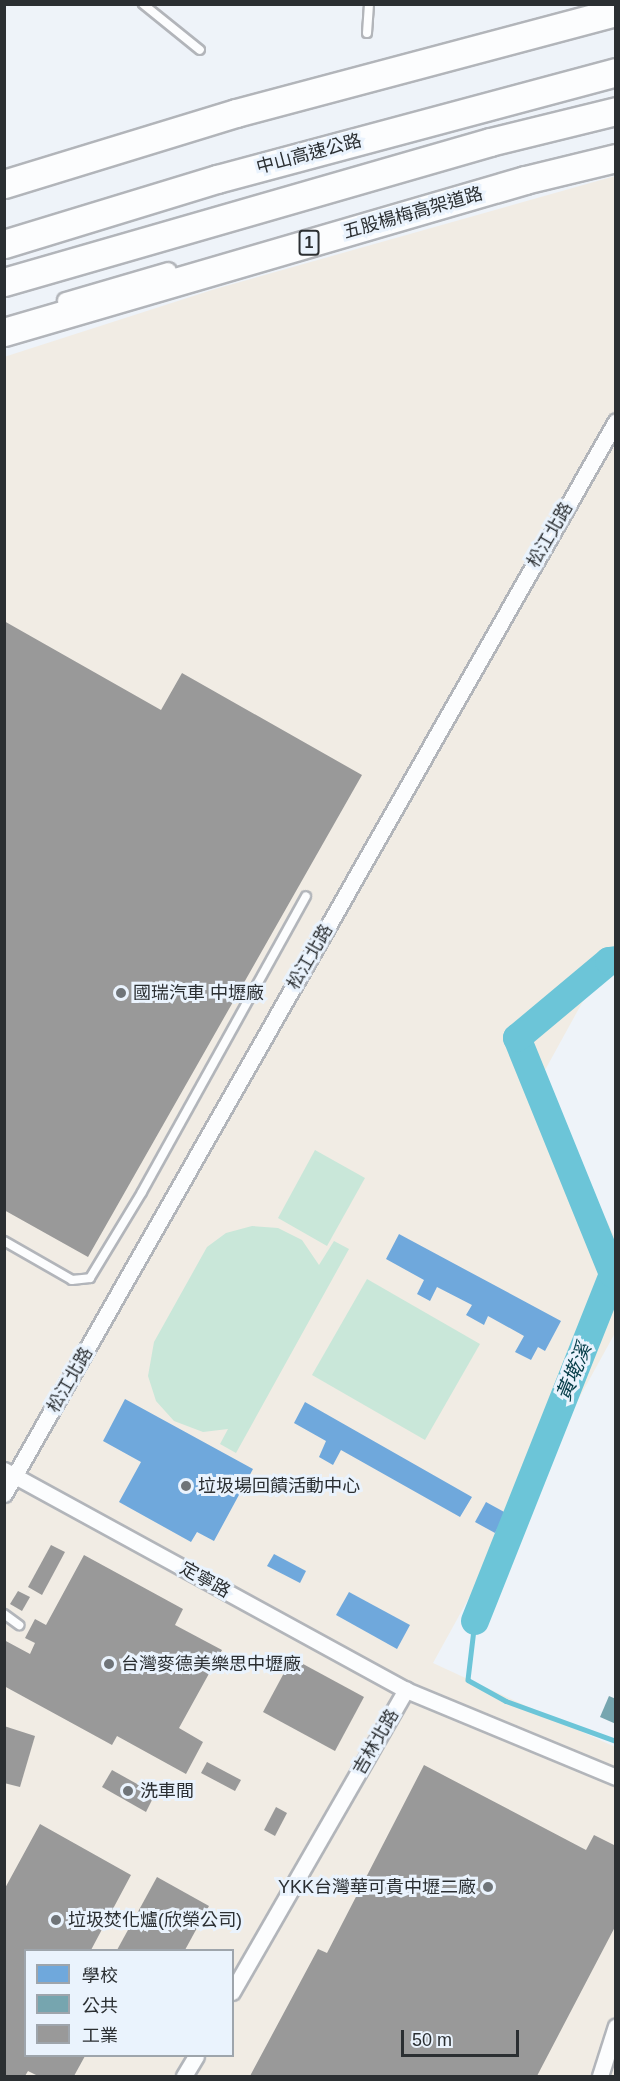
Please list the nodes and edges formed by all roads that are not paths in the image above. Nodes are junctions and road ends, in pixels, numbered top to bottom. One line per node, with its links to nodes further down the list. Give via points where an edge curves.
1 (143, 4): 5 (lane)
2 (369, 4): 4 (lane)
3 (615, 12): 10 (highway, via 236,113)
4 (367, 33)
5 (200, 50)
6 (615, 72): 11 (highway, 中山高速公路, via 217,179)
7 (615, 111): 12 (highway, 中山高速公路, via 490,142)
8 (615, 149): 13 (street, via 124,282)
9 (615, 158): 14 (highway, 五股楊梅高架道路 / 1, via 525,180)
10 (4, 184)
11 (4, 244)
12 (4, 282)
13 (4, 319)
14 (4, 332)
15 (615, 421): 18 (street, 松江北路)
16 (306, 896): 17 (lane, via 90,1278 72,1280)
17 (4, 1241)
18 (10, 1473): 19 (street, 松江北路); 22 (street, 定寧路)
19 (4, 1494)
20 (4, 1614): 21 (lane)
21 (19, 1625)
22 (406, 1690): 23 (street, 吉林北路); 24 (street, 吉林北路)
23 (615, 1777)
24 (234, 1989)
25 (615, 2026): 28 (street)
26 (195, 2057): 27 (street)
27 (184, 2076)
28 (600, 2076)

